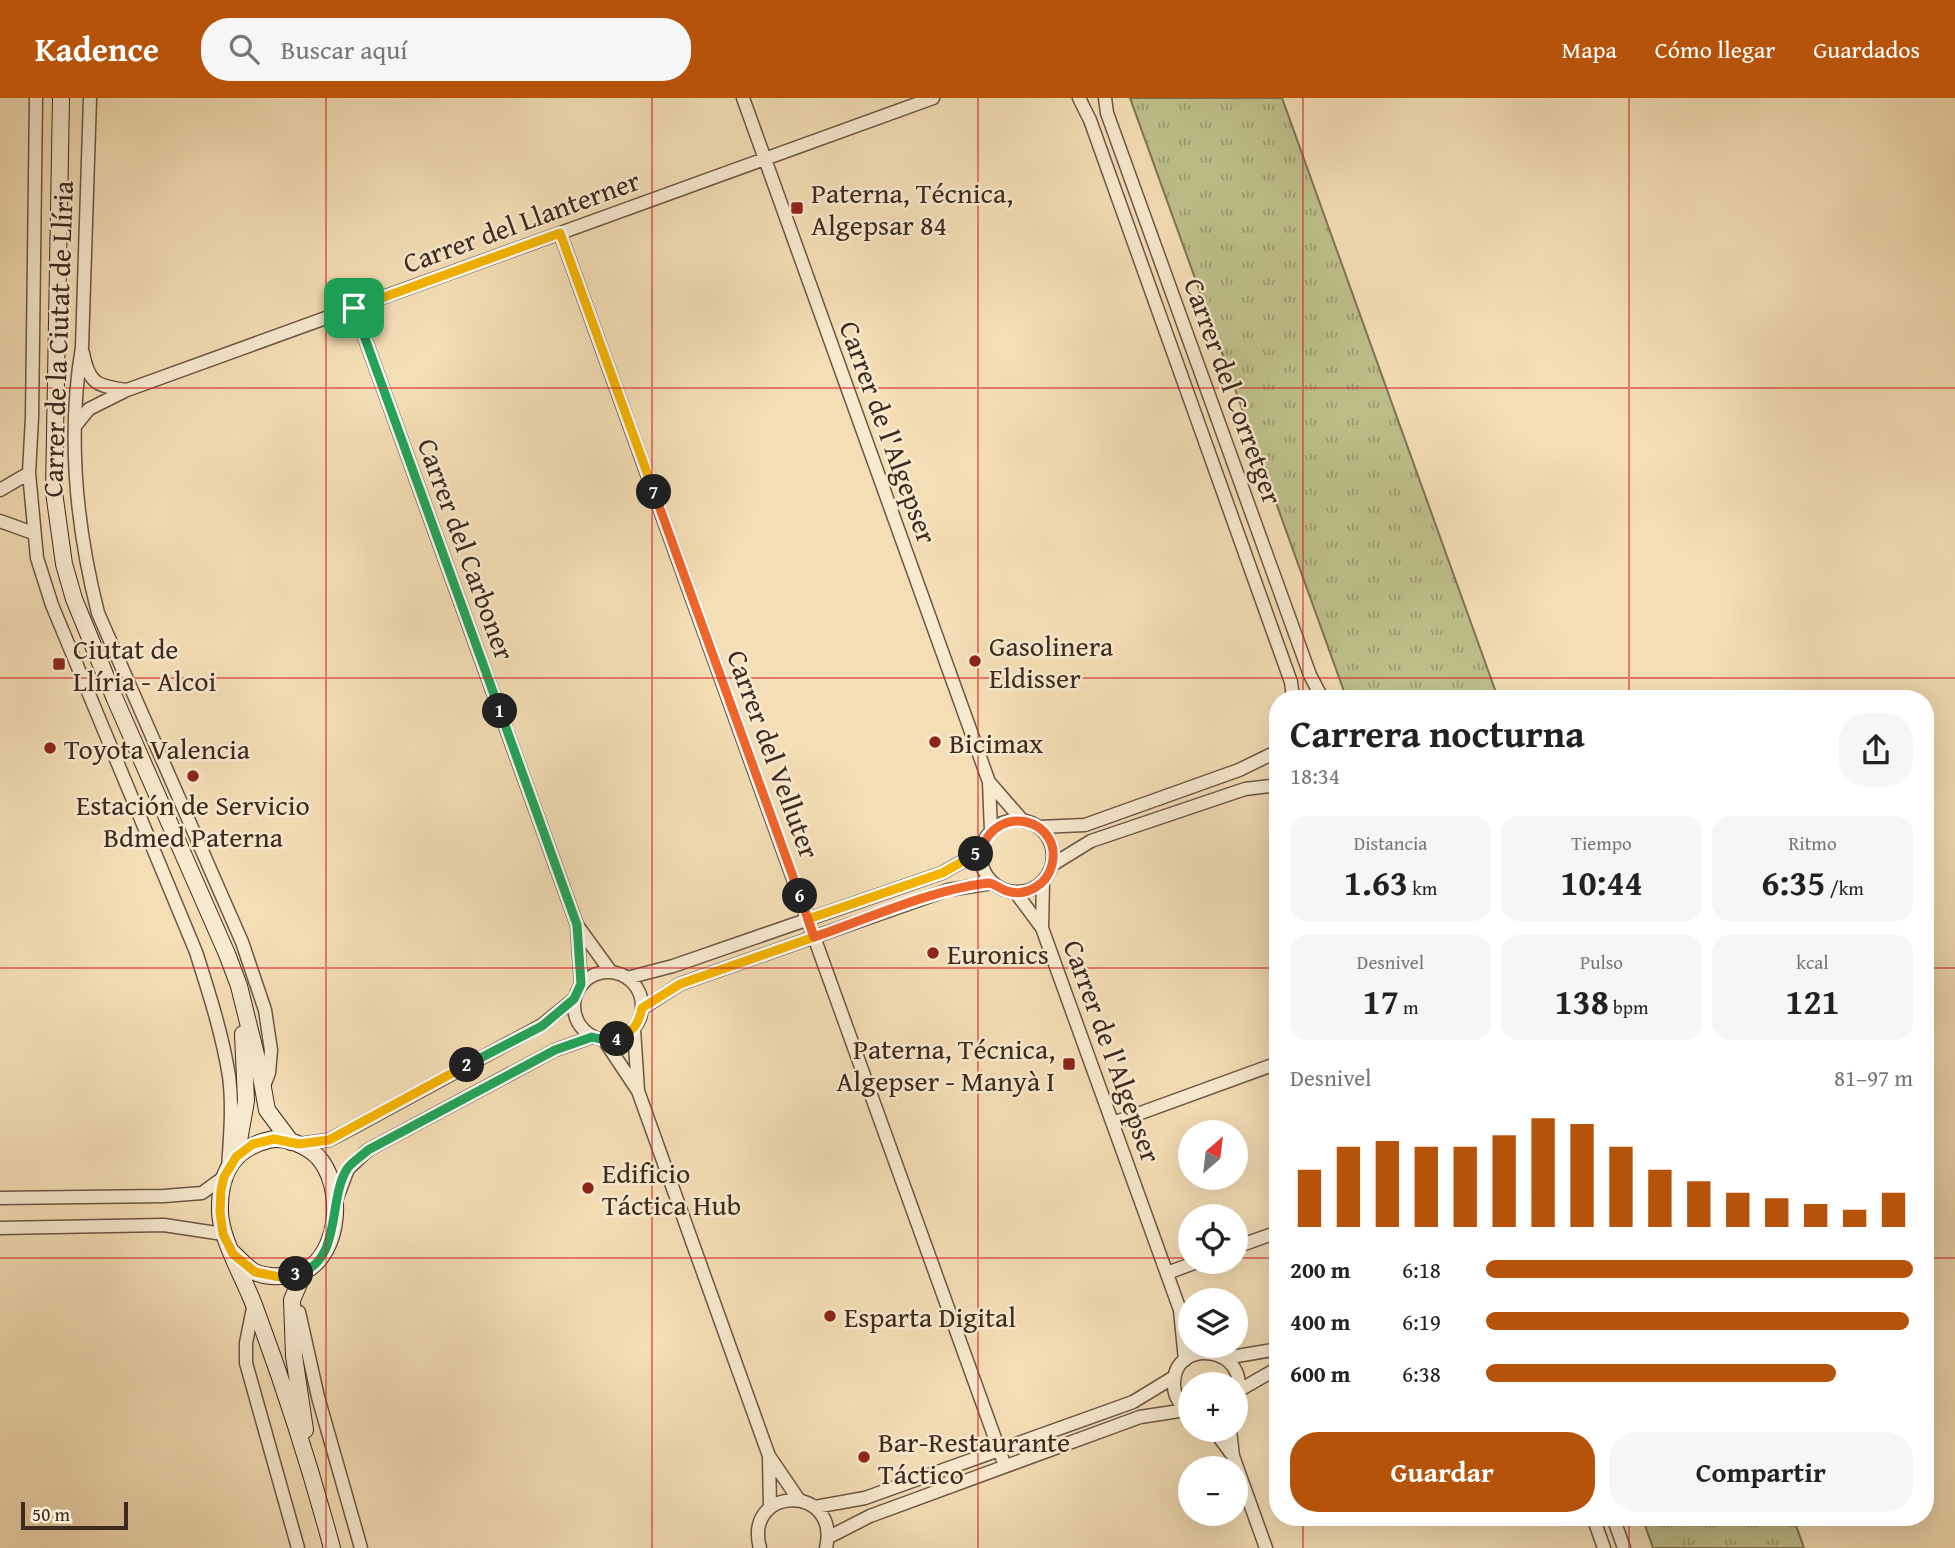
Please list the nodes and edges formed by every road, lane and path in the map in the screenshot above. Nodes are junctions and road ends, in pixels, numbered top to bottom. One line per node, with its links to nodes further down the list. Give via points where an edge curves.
1 (36, 98): 14 (street, Carrer de la Ciutat de Llíria)
2 (61, 98): 38 (street, Carrer de la Ciutat de Llíria, via 54,492 64,564 115,699)
3 (90, 98): 11 (street, Carrer de la Ciutat de Llíria)
4 (743, 98): 8 (street, Carrer de l'Algepser)
5 (933, 98): 8 (street, Carrer del Llanterner)
6 (1079, 98): 18 (street, Carrer del Corretger)
7 (1105, 98): 19 (street, Carrer del Corretger)
8 (765, 159): 9 (street, Carrer del Llanterner); 21 (street, Carrer de l'Algepser)
9 (560, 233): 10 (street, Carrer del Llanterner); 31 (street, Carrer del Velluter)
10 (354, 308): 12 (street, Carrer del Llanterner); 32 (street, Carrer del Carboner)
11 (82, 347): 12 (street, via 87,374 102,387); 13 (street, Carrer de la Ciutat de Llíria)
12 (127, 390): 13 (street, Carrer del Llanterner, via 89,409)
13 (76, 425): 44 (street, Carrer de la Ciutat de Llíria, via 76,496 98,613 242,942 265,1010 271,1050 270,1073)
14 (29, 473): 15 (street); 17 (street, Carrer de la Ciutat de Llíria)
15 (0, 490)
16 (0, 521): 17 (street)
17 (33, 533): 48 (street, Carrer de la Ciutat de Llíria, via 52,605 196,951 215,1009 229,1078)
18 (1292, 690)
19 (1318, 690)
20 (1269, 756): 24 (street, via 1239,771 1085,825)
21 (989, 782): 23 (street); 25 (street)
22 (1269, 786): 27 (street, via 1245,789 1091,841)
23 (1023, 821): 24 (street); 25 (street, via 1012,820)
24 (1039, 827): 27 (street, via 1051,845)
25 (991, 831): 26 (street)
26 (981, 851): 28 (street, via 981,863); 31 (street, via 942,873)
27 (1052, 866): 29 (street)
28 (992, 883): 30 (street); 34 (street, via 948,890)
29 (1042, 883): 30 (street); 33 (street)
30 (1016, 893): 33 (street)
31 (808, 919): 34 (street, Carrer del Velluter); 36 (street)
32 (577, 925): 35 (street, Carrer del Carboner); 37 (street, Carrer del Carboner)
33 (1042, 928): 46 (street, Carrer de l'Algepser)
34 (814, 937): 40 (street, via 680,984); 72 (street, Carrer del Velluter)
35 (611, 972): 36 (street); 37 (street, via 600,972)
36 (627, 978): 40 (street, via 636,986)
37 (581, 984): 39 (street)
38 (239, 986): 44 (street, Carrer de la Ciutat de Llíria); 48 (street, Carrer de la Ciutat de Llíria, via 246,1101)
39 (574, 999): 42 (street, via 576,1021); 47 (street, via 542,1026 329,1140)
40 (642, 1008): 41 (street)
41 (634, 1028): 42 (street, via 615,1040); 45 (street)
42 (598, 1039): 45 (street); 50 (street, via 555,1050 368,1150 348,1169)
43 (1269, 1066): 46 (street)
44 (263, 1089): 47 (street, Carrer de la Ciutat de Llíria, via 267,1110)
45 (638, 1091): 73 (street)
46 (1113, 1123): 58 (street, Carrer de l'Algepser)
47 (295, 1143): 48 (street, via 274,1139 253,1144); 50 (street, Carrer de la Ciutat de Llíria, via 323,1165)
48 (230, 1167): 49 (street, via 202,1193); 52 (street, Carrer de la Ciutat de Llíria, via 220,1212)
49 (0, 1198)
50 (335, 1203): 56 (street, Carrer de la Ciutat de Llíria, via 332,1235 320,1259)
51 (0, 1228): 52 (street, via 164,1226)
52 (223, 1234): 55 (street, Carrer de la Ciutat de Llíria)
53 (1269, 1234): 54 (street)
54 (1248, 1242)
55 (233, 1254): 56 (street, Carrer de la Ciutat de Llíria, via 255,1272 280,1277); 59 (street, Carrer de la Ciutat de Llíria)
56 (308, 1269): 75 (street, Carrer de la Ciutat de Llíria, via 292,1300 294,1356); 86 (street, Carrer de la Ciutat de Llíria, via 299,1315)
57 (1178, 1269): 58 (street)
58 (1167, 1273): 60 (street, Carrer de l'Algepser)
59 (254, 1304): 75 (street, Carrer de la Ciutat de Llíria); 84 (street, via 246,1363)
60 (1178, 1304)
61 (1269, 1351): 62 (street)
62 (1248, 1354)
63 (1190, 1358): 65 (street)
64 (1225, 1358): 66 (street)
65 (1185, 1360): 68 (street)
66 (1235, 1372)
67 (1269, 1374): 69 (street)
68 (1174, 1377): 70 (street); 72 (street, via 1133,1402)
69 (1248, 1387)
70 (1178, 1399)
71 (1178, 1412): 74 (street, via 1140,1416)
72 (1000, 1450): 74 (street, Carrer del Velluter); 78 (street, via 865,1498)
73 (769, 1456): 77 (street); 79 (street)
74 (1005, 1466): 82 (street, via 870,1516)
75 (311, 1471): 85 (street, Carrer de la Ciutat de Llíria)
76 (1248, 1498): 87 (street)
77 (799, 1500): 78 (street); 79 (street)
78 (815, 1507): 82 (street, via 823,1516)
79 (770, 1508): 83 (street, via 762,1516)
80 (1596, 1526): 88 (street)
81 (1616, 1526): 89 (street)
82 (827, 1543)
83 (756, 1545)
84 (298, 1548)
85 (332, 1548)
86 (361, 1548)
87 (1266, 1548)
88 (1604, 1548)
89 (1625, 1548)

